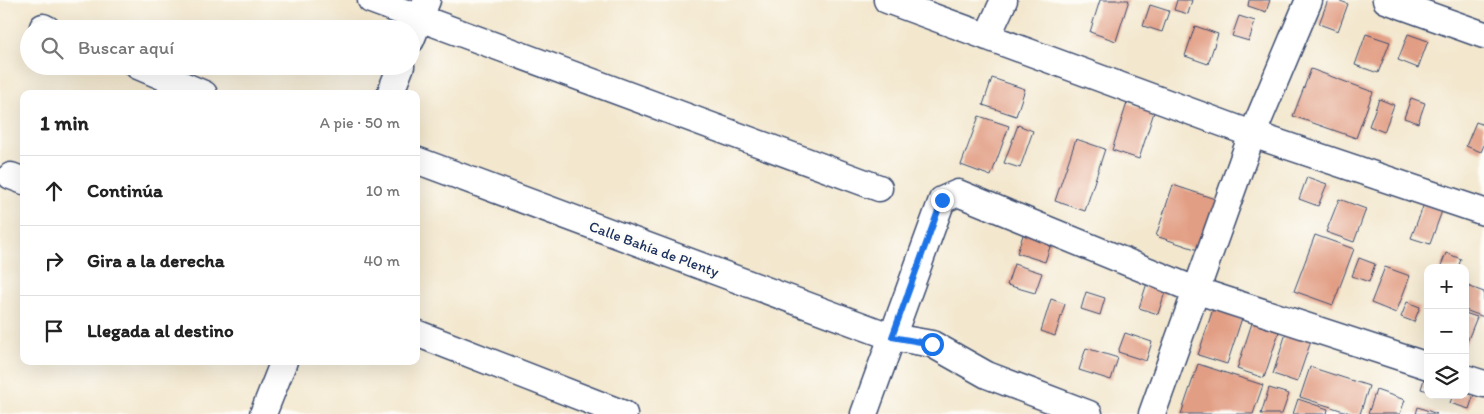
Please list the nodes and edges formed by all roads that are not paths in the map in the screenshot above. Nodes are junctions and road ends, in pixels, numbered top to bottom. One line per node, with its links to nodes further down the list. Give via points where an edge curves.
1 (371, 0): 6 (street)
2 (887, 0): 8 (street)
3 (1004, 0): 8 (street)
4 (1310, 0): 13 (street)
5 (1386, 0): 7 (street)
6 (419, 19): 15 (street)
7 (1484, 35)
8 (987, 37): 13 (street)
9 (159, 75): 11 (street)
10 (397, 75): 12 (street)
11 (195, 90)
12 (392, 90)
13 (1252, 134): 16 (street); 17 (street)
14 (420, 161): 19 (street, Calle Bahía de Plenty)
15 (879, 188)
16 (1484, 212)
17 (1195, 290): 19 (street, via 958,193 942,200); 21 (street); 28 (street)
18 (420, 335): 25 (street)
19 (892, 337): 26 (street); 27 (street, Calle Bahía de Plenty, via 932,344 987,375)
20 (282, 365): 24 (street)
21 (1424, 365)
22 (1469, 379): 23 (street)
23 (1484, 384)
24 (263, 414)
25 (624, 414)
26 (864, 414)
27 (1089, 414)
28 (1152, 414)

